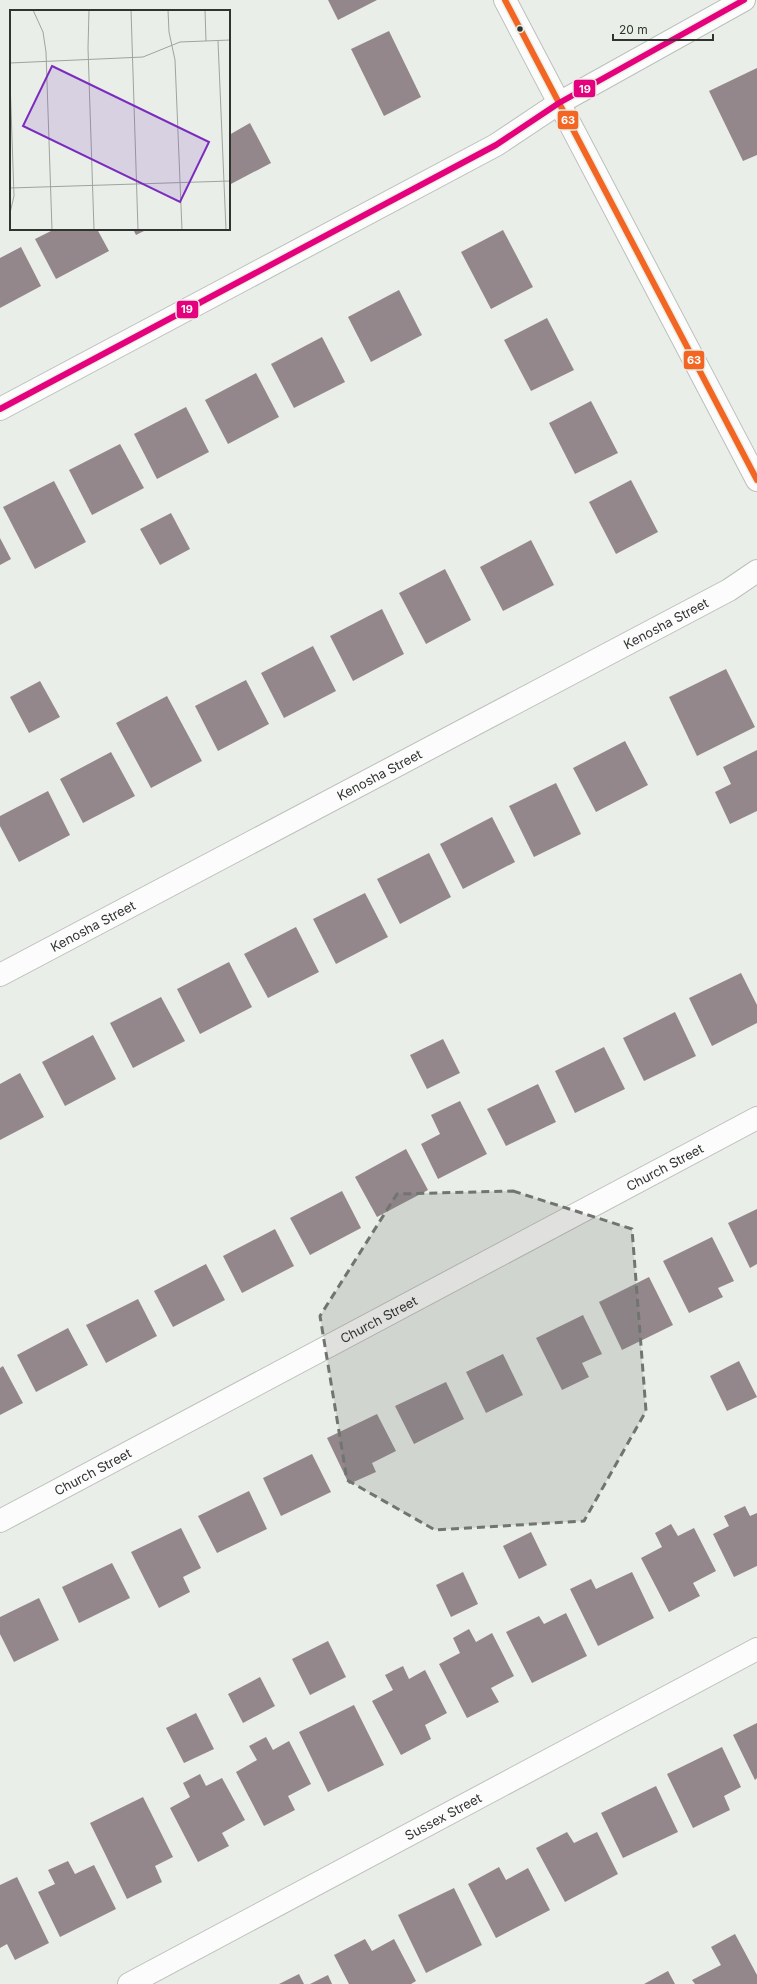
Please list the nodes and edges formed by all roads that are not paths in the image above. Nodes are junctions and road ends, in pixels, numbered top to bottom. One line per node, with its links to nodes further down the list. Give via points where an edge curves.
1 (505, 0): 3 (street)
2 (744, 0): 3 (street)
3 (559, 103): 4 (street, via 496,145); 5 (street)
4 (0, 409)
5 (757, 480)
6 (757, 571): 7 (street, Kenosha Street, via 729,590)
7 (0, 975)
8 (757, 1118): 9 (street, Church Street)
9 (0, 1521)
10 (757, 1649): 11 (street, Sussex Street)
11 (128, 1984)

